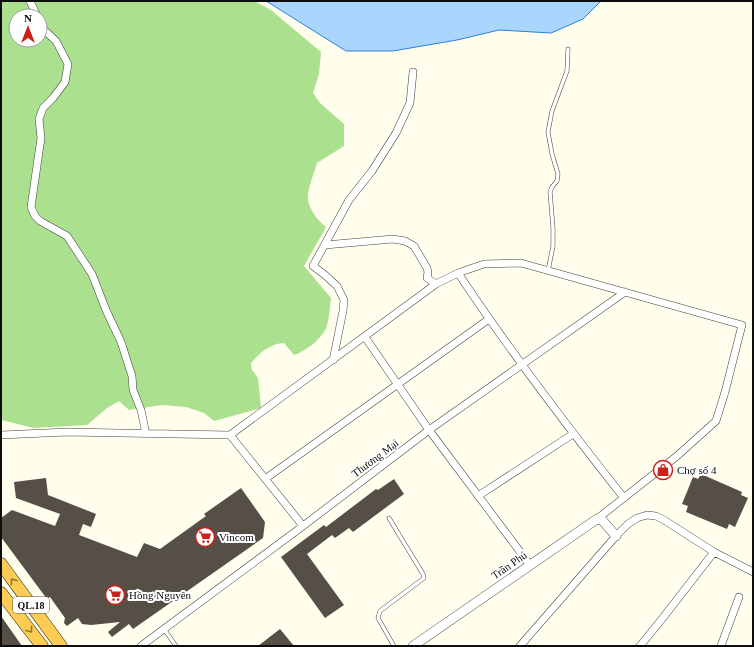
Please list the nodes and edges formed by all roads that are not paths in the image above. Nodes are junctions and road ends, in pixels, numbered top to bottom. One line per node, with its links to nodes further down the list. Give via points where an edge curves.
1 (48, 33): 15 (street, via 56,40 68,64 65,82 43,108 39,119 41,138 31,207 40,221 68,236 92,274 121,342)
2 (568, 49): 5 (lane, via 567,71 552,111 548,132 558,174 550,192 553,246)
3 (413, 72): 4 (street, via 410,103 396,133 372,172 349,200)
4 (325, 245): 7 (street, via 393,239 405,241 414,246 428,268 427,278); 11 (street, via 313,266 337,286 344,300)
5 (548, 271): 6 (street, via 521,263 503,262 484,264); 8 (street)
6 (458, 273): 7 (street); 9 (street)
7 (436, 284): 10 (street)
8 (625, 292): 12 (street, Thương Mại); 21 (street, via 742,325 716,421)
9 (489, 319): 12 (street); 13 (street)
10 (365, 337): 11 (street); 13 (street)
11 (333, 360): 18 (street)
12 (522, 365): 14 (street, Thương Mại); 16 (street)
13 (398, 384): 14 (street); 19 (street)
14 (429, 430): 20 (street); 24 (street, Thương Mại)
15 (146, 434): 17 (street, via 67,432); 18 (street)
16 (573, 434): 20 (street); 21 (street)
17 (1, 435)
18 (230, 435): 19 (street)
19 (265, 479): 24 (street)
20 (478, 496): 28 (street)
21 (624, 498): 23 (street)
22 (389, 518): 37 (lane, via 424,578 380,611 378,618)
23 (597, 519): 25 (street, via 602,520); 28 (street, Trần Phú)
24 (303, 526): 32 (street, Thương Mại)
25 (616, 536): 26 (street, via 637,518 651,515 664,520); 39 (street)
26 (714, 552): 29 (street); 40 (street)
27 (1, 564): 34 (highway, QL.18, one-way to 27)
28 (530, 565): 38 (street, Trần Phú)
29 (753, 572)
30 (1, 592): 33 (highway, QL.18, one-way to 33)
31 (739, 597): 41 (street)
32 (164, 629): 35 (street, Thương Mại); 36 (lane)
33 (42, 646)
34 (61, 646)
35 (141, 646)
36 (176, 646)
37 (394, 646)
38 (413, 646)
39 (520, 646)
40 (640, 646)
41 (721, 646)

